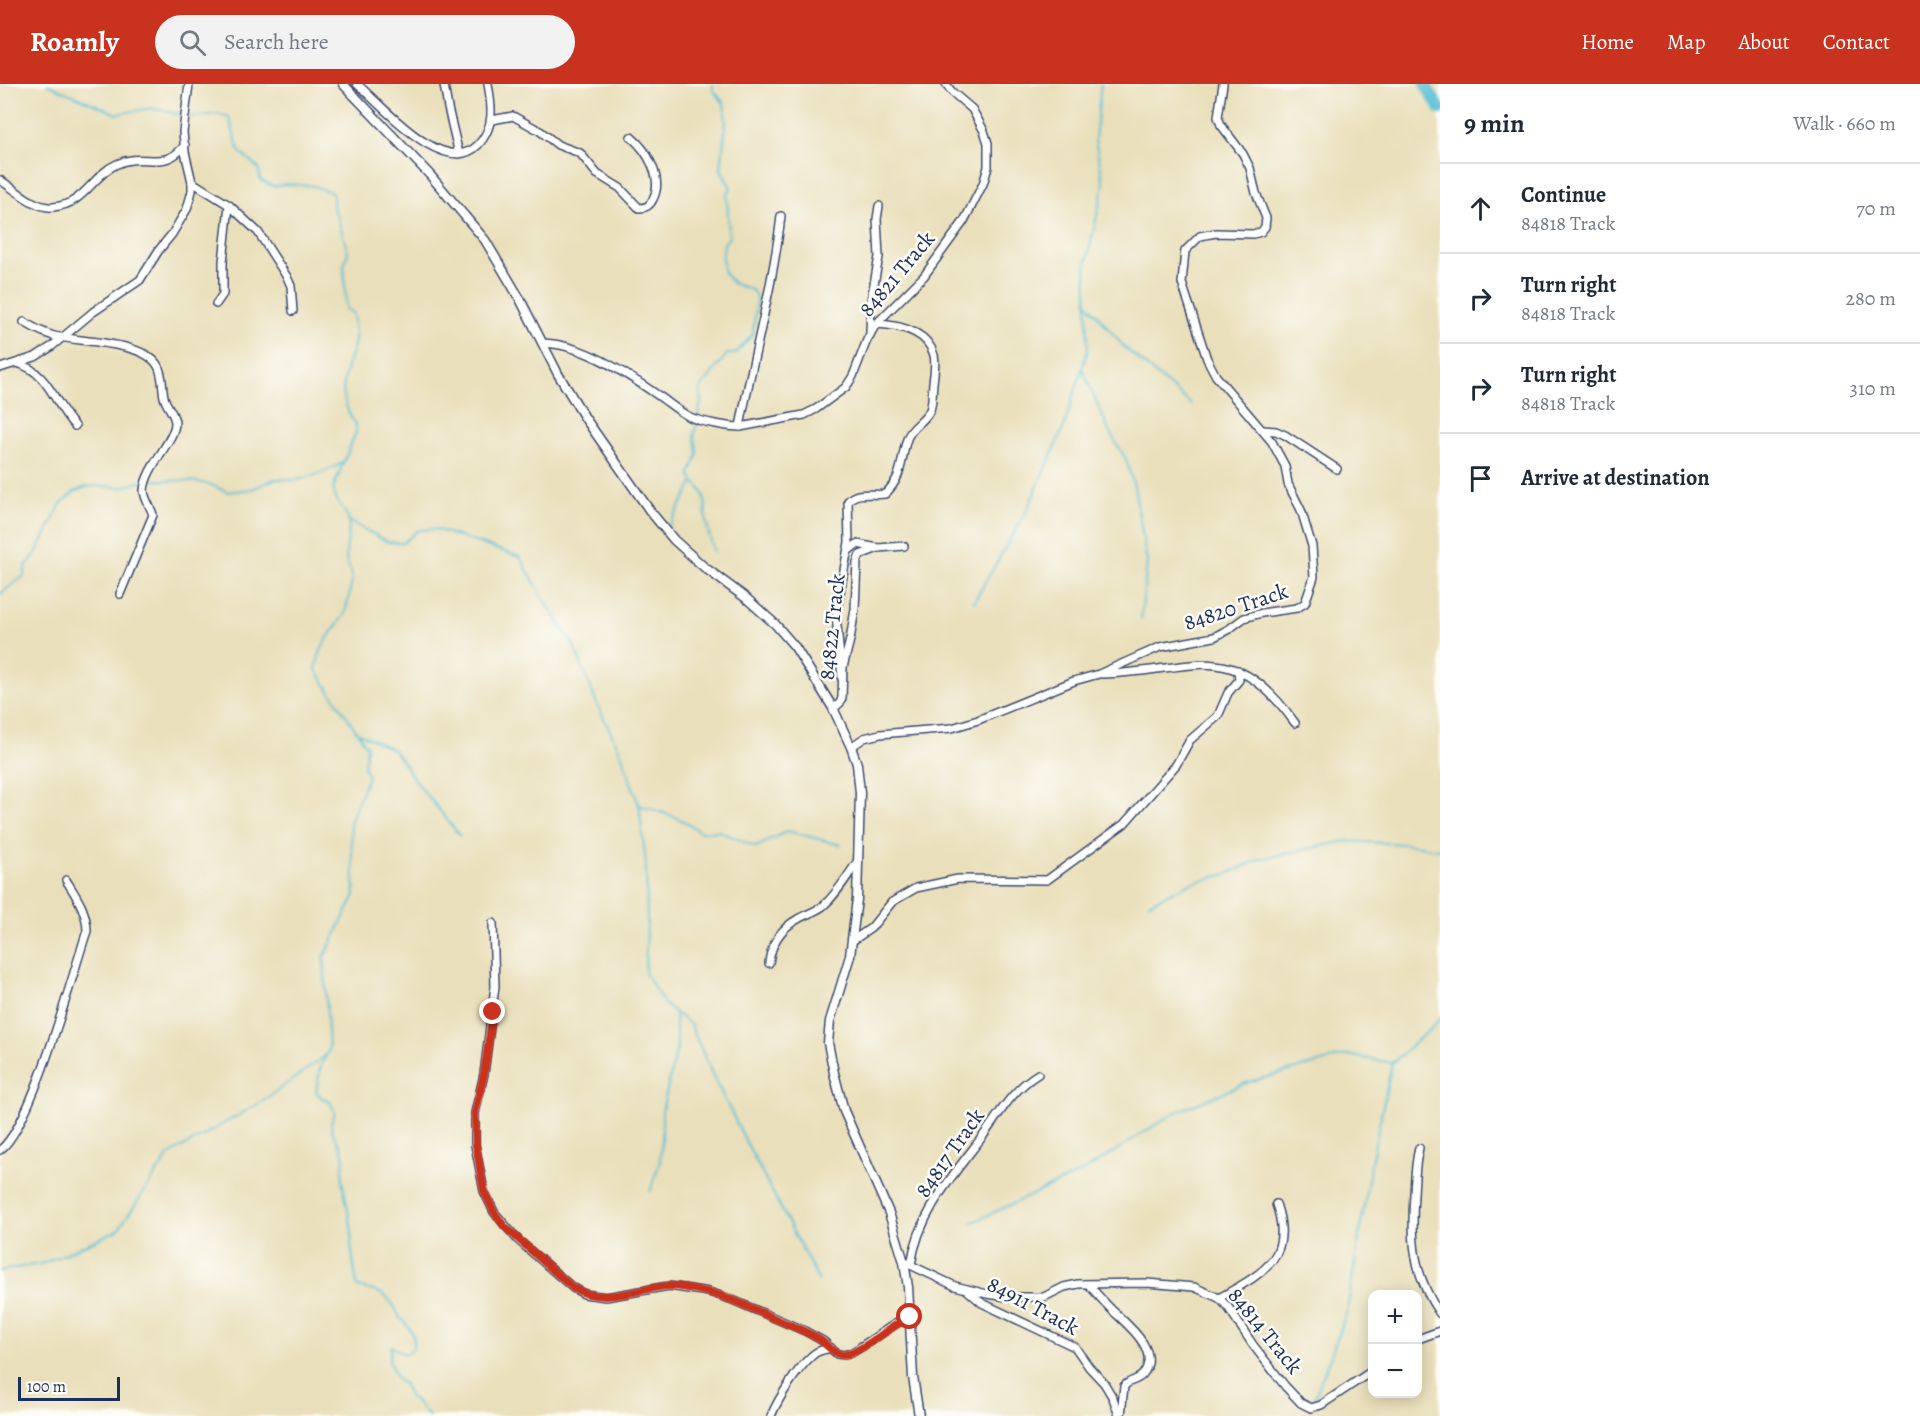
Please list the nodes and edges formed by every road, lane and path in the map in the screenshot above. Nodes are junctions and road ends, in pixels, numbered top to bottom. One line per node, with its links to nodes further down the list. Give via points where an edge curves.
1 (189, 84): 12 (street)
2 (344, 84): 25 (street, via 485,240)
3 (357, 84): 13 (street, via 432,147)
4 (488, 84): 9 (street)
5 (496, 84): 9 (street)
6 (946, 84): 22 (street, 84821 Track, via 972,109 984,131 988,167 964,221 924,276)
7 (1223, 84): 30 (street, 84820 Track, via 1218,117 1250,168 1266,218 1265,227 1253,234 1200,236 1185,251 1182,283 1216,376)
8 (444, 85): 13 (street)
9 (490, 94): 10 (street)
10 (492, 120): 11 (street, via 513,116 558,145 580,153 597,174 644,208 654,198 658,182 641,147); 13 (street, via 472,151)
11 (631, 137)
12 (185, 144): 14 (street, via 170,159 115,164 82,196 64,205 44,207); 15 (street)
13 (459, 154)
14 (0, 180)
15 (192, 182): 16 (street); 24 (street, via 187,209 140,280)
16 (229, 205): 19 (street, via 223,294); 20 (street, via 258,232 287,277)
17 (879, 206): 23 (street, via 879,257 871,300)
18 (781, 216): 29 (street, via 773,277)
19 (216, 304)
20 (293, 311)
21 (24, 322): 24 (street)
22 (876, 324): 23 (street, 84821 Track); 34 (street, via 911,330 925,341 934,358 930,412 907,439 891,488 885,494 857,494 848,501)
23 (870, 335): 29 (street, 84821 Track, via 853,376 833,398 804,415)
24 (62, 338): 26 (street, via 35,357); 35 (street, via 121,346 152,359 160,370 165,401 175,421 147,480 144,490 153,515)
25 (542, 343): 29 (street, 84821 Track, via 562,345 592,357 689,417); 39 (street, via 585,418 650,511 674,540 775,624 795,647)
26 (15, 363): 27 (street); 28 (street, via 26,365 43,378)
27 (0, 368)
28 (75, 426)
29 (740, 427)
30 (1263, 430): 31 (street, via 1285,435); 37 (street, 84820 Track, via 1282,460 1312,546 1314,577 1305,603 1244,618 1214,637 1160,647)
31 (1337, 469)
32 (904, 546): 33 (street)
33 (878, 548): 34 (street, via 857,544); 38 (street, 84822 Track, via 860,555 857,562 853,626)
34 (848, 552): 38 (street, via 836,615)
35 (120, 594)
36 (1238, 670): 37 (street, via 1212,663); 40 (street, via 1280,701); 45 (street, via 1239,680 1218,716 1190,740 1176,765 1124,824 1047,880 958,879 916,888 892,902 871,928)
37 (1099, 674): 41 (street, 84820 Track, via 952,728 880,734)
38 (842, 679): 39 (street, 84822 Track, via 842,698)
39 (833, 709): 41 (street)
40 (1295, 723)
41 (851, 747): 42 (street, via 860,793)
42 (857, 862): 45 (street); 46 (street, via 829,900 783,930)
43 (66, 880): 49 (street, via 84,910 87,931 38,1078 19,1124)
44 (493, 923): 59 (street, via 495,986 475,1113 476,1145 484,1191 504,1226 584,1294 606,1297 669,1286 709,1292 795,1326)
45 (852, 941): 51 (street, via 830,1021 830,1053 844,1111)
46 (769, 963)
47 (1038, 1074): 51 (street, 84817 Track, via 1010,1097 943,1188)
48 (1419, 1148): 55 (street, via 1412,1226 1414,1252 1420,1276)
49 (0, 1150)
50 (1276, 1204): 54 (street, via 1281,1218 1279,1252 1261,1272)
51 (907, 1263): 53 (street); 56 (street)
52 (1089, 1285): 53 (street, 84814 Track, via 1064,1287 1044,1297 1008,1297); 54 (street, 84814 Track, via 1180,1284); 63 (street, via 1128,1323 1147,1353 1144,1373 1124,1386)
53 (966, 1290): 63 (street, 84911 Track, via 982,1303 1076,1347 1104,1383)
54 (1219, 1298): 60 (street, 84814 Track, via 1253,1346 1306,1407 1321,1405)
55 (1440, 1314)
56 (910, 1317): 59 (street, via 853,1352 837,1354); 62 (street)
57 (1440, 1331): 58 (street)
58 (1422, 1338)
59 (831, 1348): 61 (street, via 814,1354 799,1370)
60 (1368, 1374)
61 (771, 1416)
62 (919, 1416)
63 (1120, 1416)

